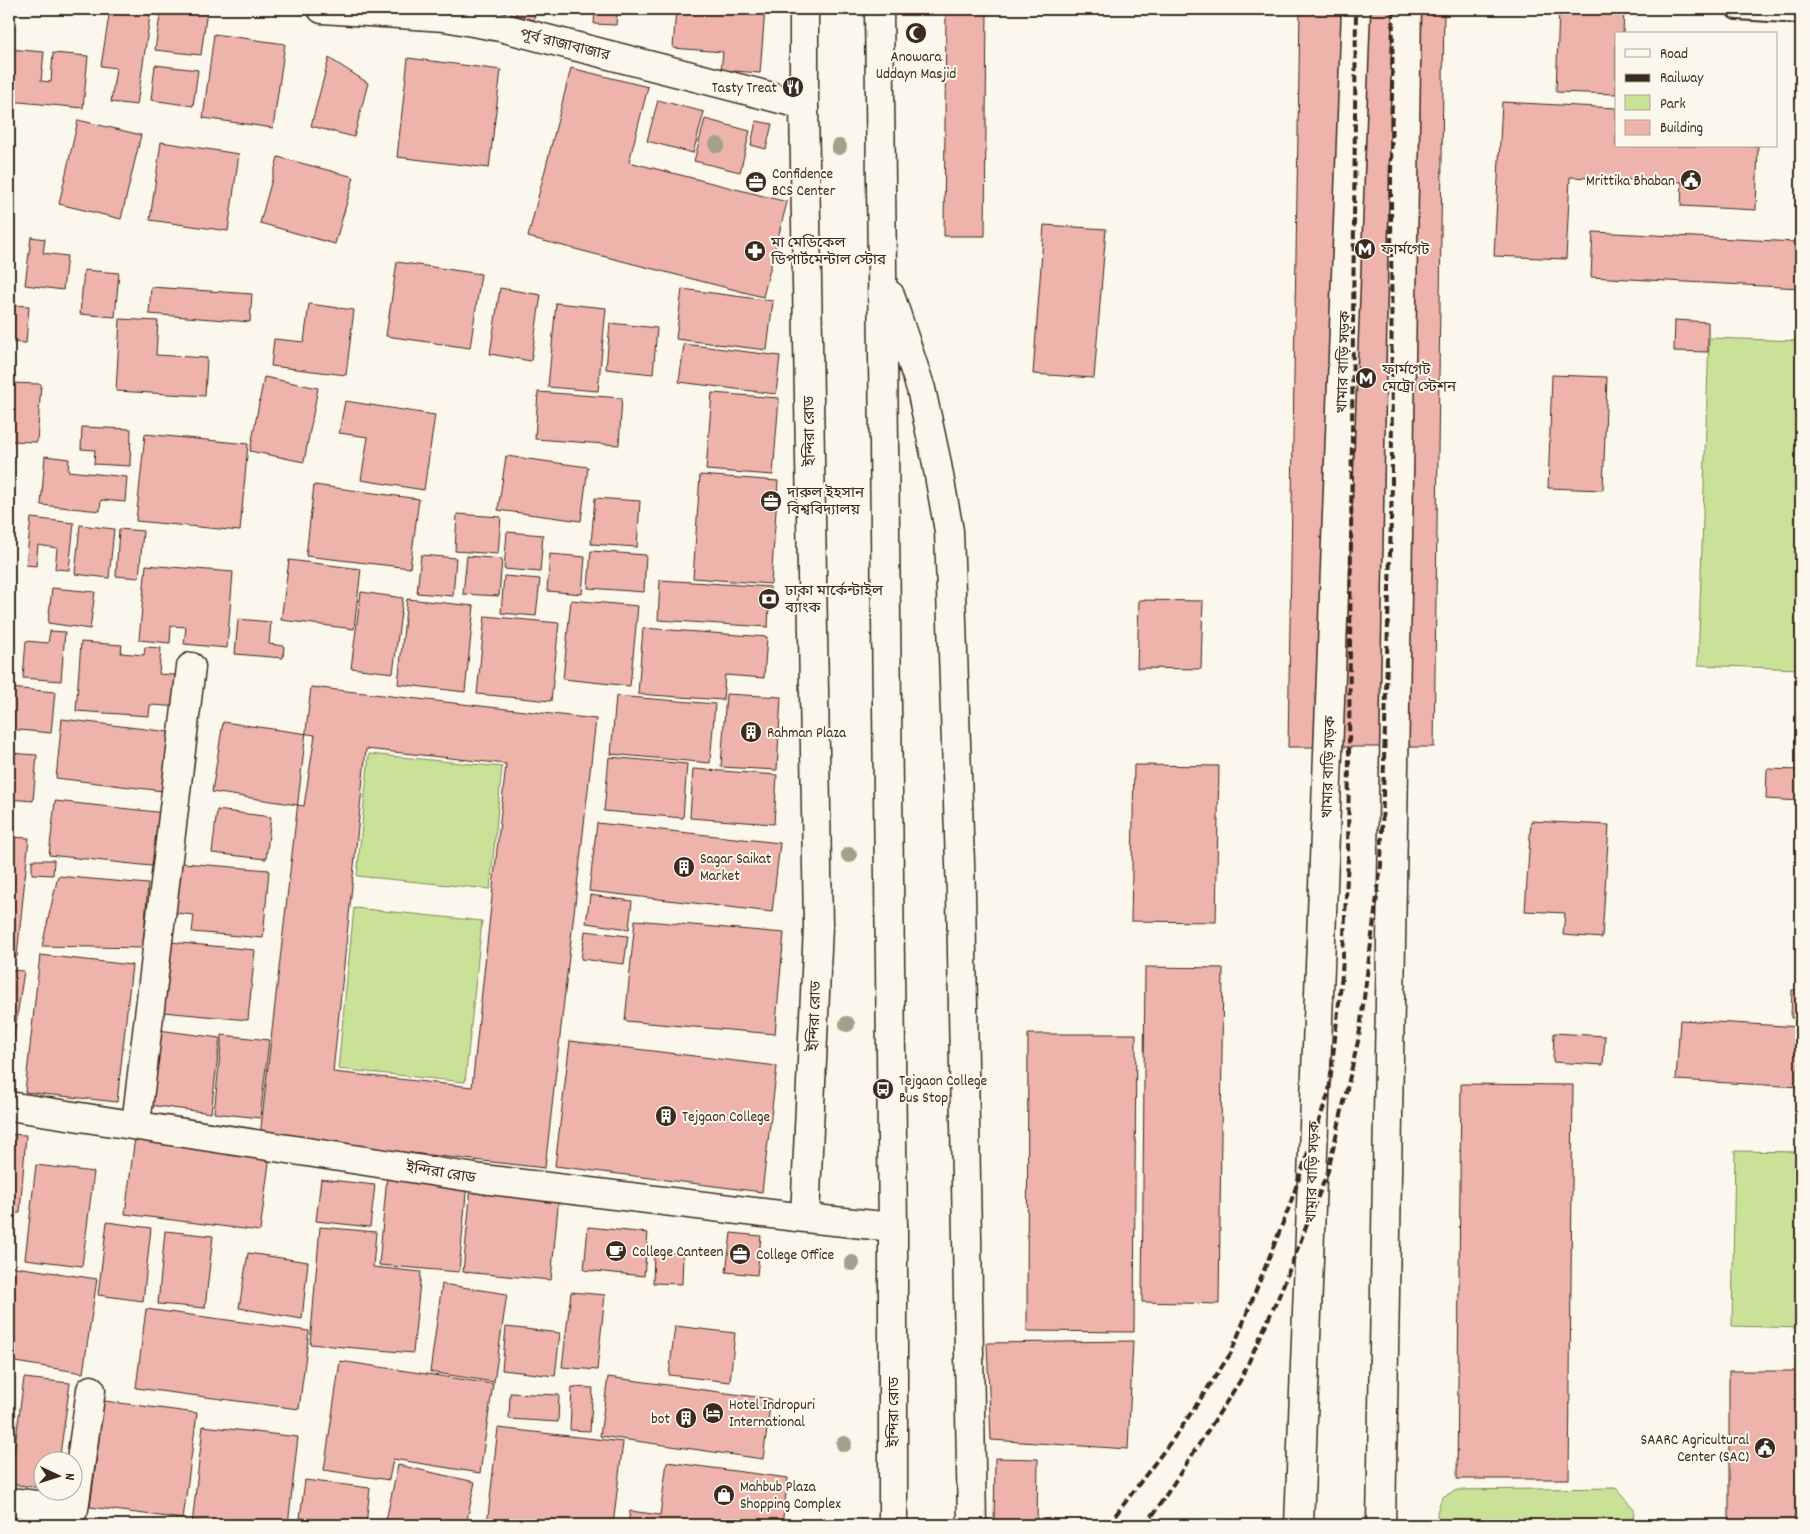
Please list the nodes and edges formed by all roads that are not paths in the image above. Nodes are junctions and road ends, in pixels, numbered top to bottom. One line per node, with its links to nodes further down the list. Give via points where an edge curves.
1 (322, 9): 8 (main road, পূর্ব রাজাবাজার)
2 (804, 9): 9 (main road, ইন্দিরা রোড)
3 (879, 9): 10 (main road, ইন্দিরা রোড)
4 (1356, 9): 20 (main road, খামার বাড়ি সড়ক)
5 (1407, 9): 21 (main road)
6 (1737, 9): 7 (lane)
7 (1801, 13)
8 (502, 18): 9 (main road, পূর্ব রাজাবাজার)
9 (804, 105): 14 (main road, ইন্দিরা রোড, via 818,926)
10 (881, 269): 15 (main road, ইন্দিরা রোড); 19 (main road, via 921,389 949,531 961,894)
11 (191, 667): 13 (main road)
12 (9, 1106): 13 (main road, ইন্দিরা রোড)
13 (136, 1124): 14 (main road, ইন্দিরা রোড, via 390,1157 482,1179)
14 (805, 1218): 15 (main road)
15 (893, 1227): 18 (main road, ইন্দিরা রোড)
16 (92, 1390): 17 (main road, via 74,1509)
17 (9, 1502)
18 (893, 1525)
19 (972, 1525)
20 (1299, 1525)
21 (1381, 1525)

